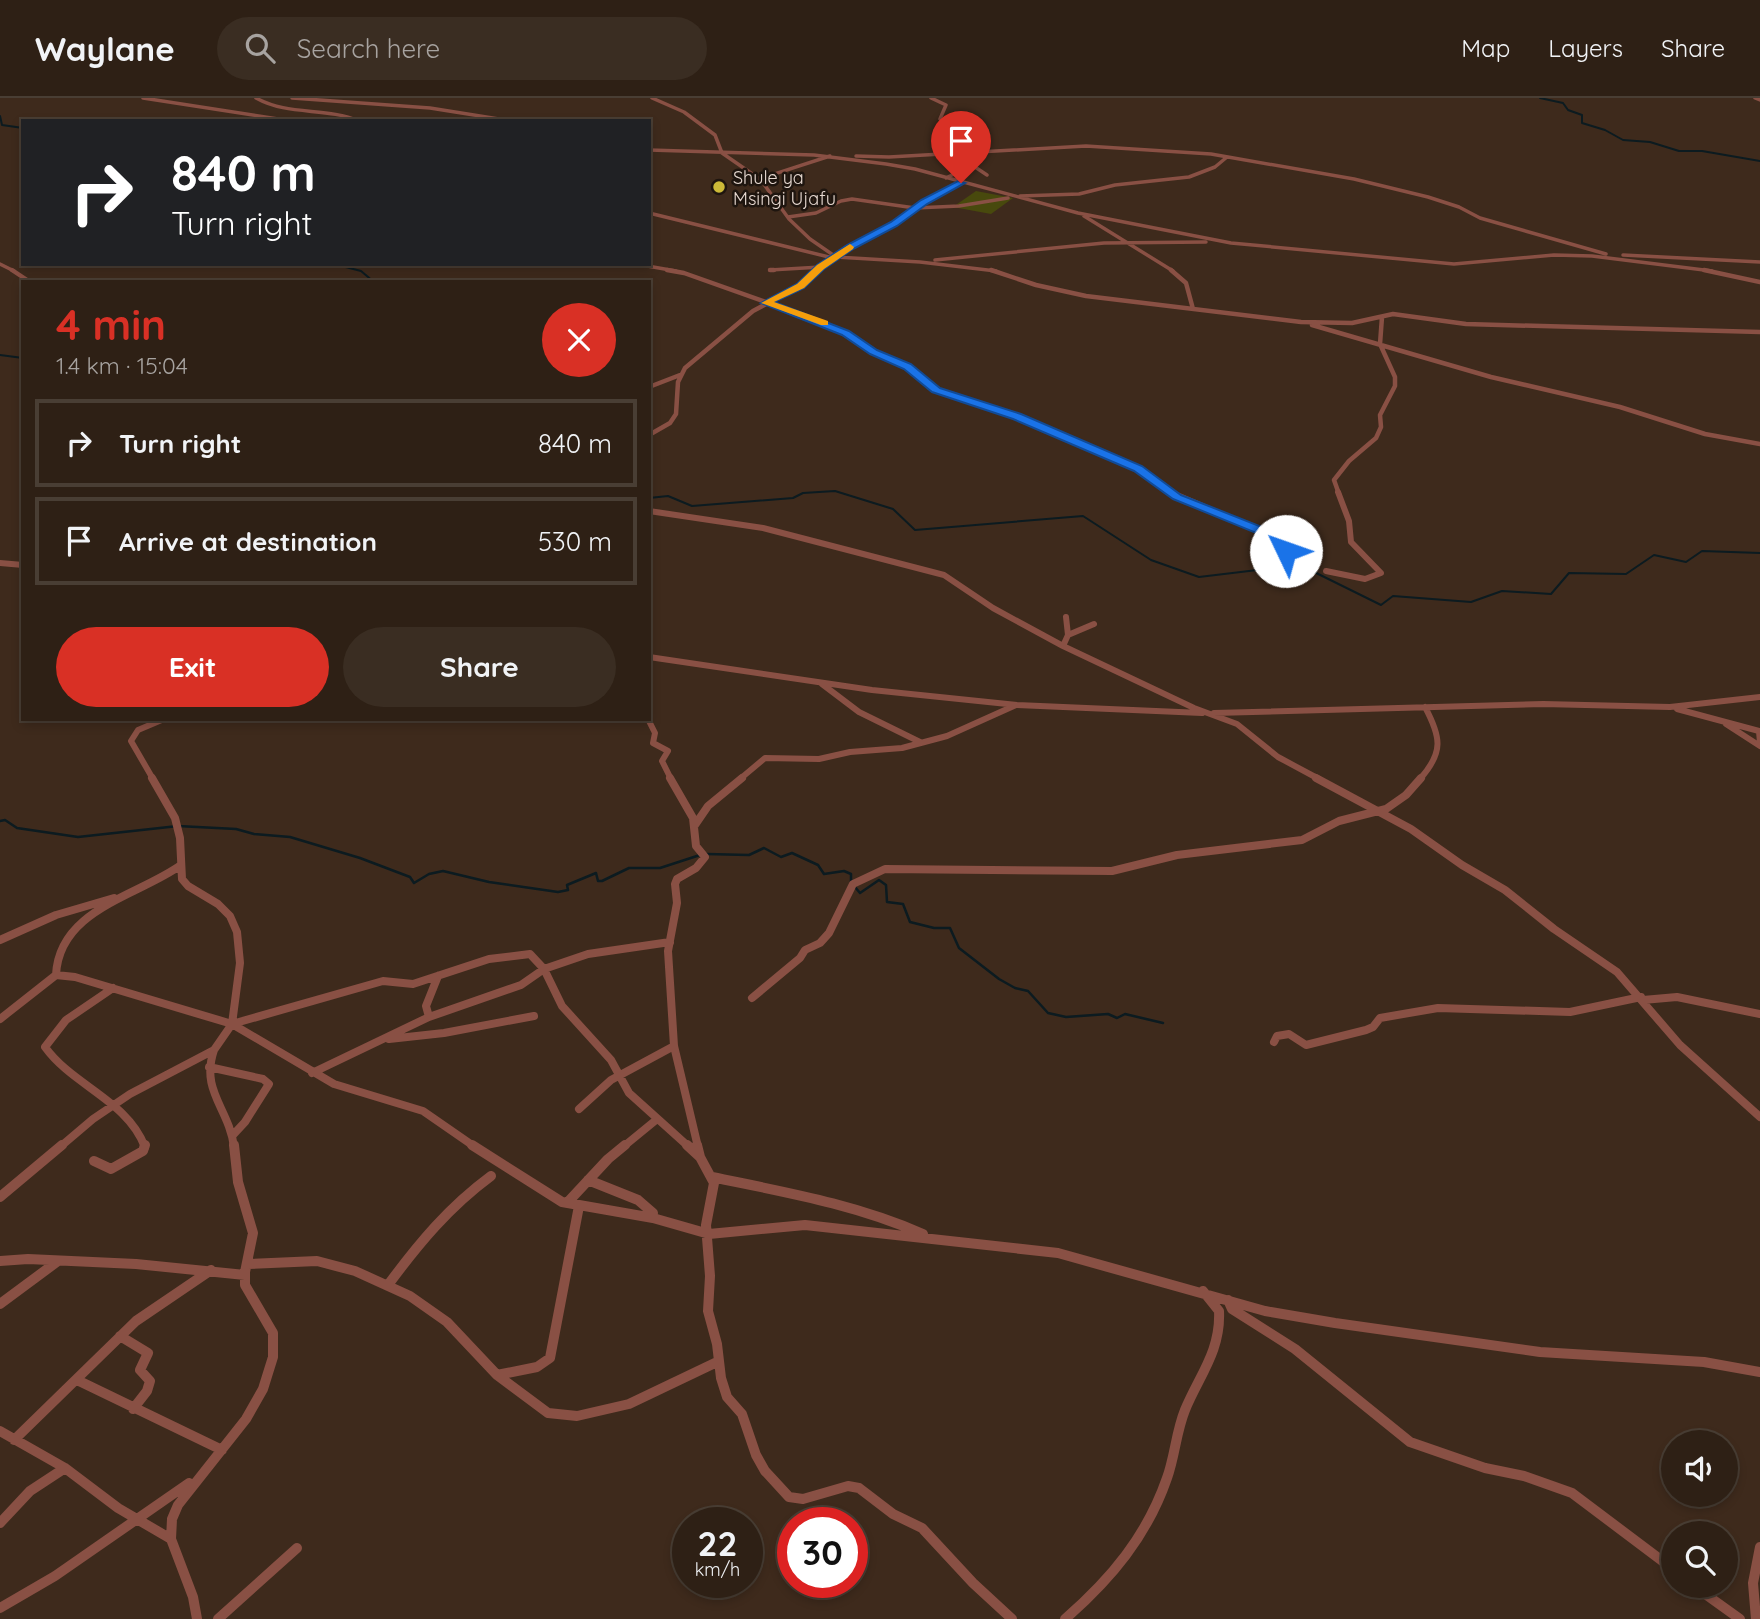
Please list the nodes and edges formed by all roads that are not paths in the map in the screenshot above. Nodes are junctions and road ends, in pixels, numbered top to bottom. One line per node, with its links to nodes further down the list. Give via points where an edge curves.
1 (143, 98): 8 (street)
2 (256, 98): 9 (street)
3 (292, 98): 10 (street, via 447,108)
4 (652, 98): 13 (street, via 682,111 713,134)
5 (931, 98): 12 (street, via 946,105 940,119 968,133)
6 (1755, 98): 7 (street)
7 (1760, 100)
8 (278, 119)
9 (354, 119)
10 (502, 119)
11 (651, 150): 13 (street)
12 (972, 151): 14 (street); 16 (street, via 1096,146); 17 (street)
13 (722, 153): 14 (street); 20 (street)
14 (820, 156): 15 (street)
15 (831, 156): 19 (street); 20 (street)
16 (1227, 158): 22 (street, via 1210,171 1172,181 1120,184 1070,196 1041,193); 29 (street, via 1354,179 1428,197 1486,220)
17 (972, 165): 18 (street); 19 (street)
18 (987, 175)
19 (945, 178): 21 (street)
20 (759, 179): 26 (street)
21 (961, 183): 22 (street); 23 (street)
22 (1015, 197): 23 (street); 25 (street)
23 (915, 208): 26 (street, via 852,199 814,214); 30 (street)
24 (651, 213): 30 (street)
25 (1078, 213): 27 (street); 28 (street)
26 (788, 217): 30 (street)
27 (1126, 241): 28 (street); 32 (street); 41 (street, via 1182,279)
28 (1227, 242): 31 (street, via 1454,264 1563,255)
29 (1612, 256): 31 (street); 33 (street)
30 (835, 258): 32 (street); 36 (street)
31 (1628, 260): 39 (street, via 1692,267)
32 (920, 262): 41 (street, via 994,270 1086,296)
33 (1760, 262)
34 (0, 264): 38 (street)
35 (647, 266): 40 (street, via 684,273)
36 (821, 267): 37 (street); 40 (street, via 800,286)
37 (770, 270)
38 (27, 280)
39 (1760, 282)
40 (766, 303): 46 (street); 51 (street, via 846,333 907,367 936,390 1046,428 1138,469 1177,497 1263,531 1270,545 1286,550)
41 (1193, 309): 43 (street)
42 (1382, 317): 43 (street, via 1343,323); 44 (street, via 1400,314 1485,325); 45 (street)
43 (1301, 322): 45 (street)
44 (1760, 332)
45 (1380, 344): 49 (street, via 1711,435); 54 (street, via 1395,386 1380,415 1376,438 1334,480 1349,521 1351,542 1381,573 1365,579)
46 (680, 375): 47 (street); 48 (street, via 676,414)
47 (651, 386)
48 (651, 434)
49 (1760, 444)
50 (651, 511): 58 (street, via 763,528 926,569 963,585 993,608)
51 (1279, 561)
52 (0, 563): 53 (street)
53 (21, 565)
54 (1326, 571)
55 (1066, 617): 57 (street)
56 (1094, 624): 57 (street)
57 (1068, 635): 58 (street)
58 (1063, 646): 65 (street)
59 (651, 657): 60 (street)
60 (822, 683): 62 (street); 69 (street, via 859,712)
61 (1760, 697): 64 (street)
62 (1017, 705): 65 (street); 69 (street, via 947,736)
63 (1425, 707): 64 (street); 65 (street); 71 (street, via 1439,739 1433,761 1400,801)
64 (1670, 707): 68 (street)
65 (1205, 713): 71 (street, via 1237,724 1278,757)
66 (159, 721): 73 (street, via 138,730 131,741 176,818)
67 (649, 721): 72 (street, via 655,733 653,743 668,751 662,761)
68 (1721, 721): 70 (street); 70 (street, via 1759,731)
69 (920, 742): 72 (street, via 819,759 765,758 708,806)
70 (1760, 745)
71 (1378, 811): 81 (street, via 1339,821 1302,840 1177,855 1112,871 902,869 873,873 853,884 825,939 805,950); 82 (street, via 1505,890 1611,966)
72 (695, 825): 76 (street, via 696,846 705,860 677,879)
73 (181, 865): 74 (street); 87 (street, via 182,879 218,904 237,932 240,962)
74 (118, 897): 75 (street, via 87,904); 78 (street, via 69,939 57,957)
75 (0, 940)
76 (670, 942): 77 (street, via 587,954); 90 (street)
77 (544, 969): 79 (street, via 530,954 522,953); 85 (street, via 521,985); 94 (street, via 562,1006 603,1049)
78 (56, 975): 80 (street); 86 (street)
79 (439, 975): 85 (street, via 426,1006); 87 (street, via 412,984 383,981)
80 (113, 988): 87 (street); 95 (street, via 54,1029 45,1047 50,1056)
81 (752, 998)
82 (1642, 998): 83 (street, via 1677,997); 89 (street, via 1570,1012 1438,1008 1380,1017 1371,1028 1306,1045 1289,1034 1277,1036); 97 (street, via 1680,1045)
83 (1760, 1014)
84 (534, 1016): 88 (street)
85 (429, 1017): 88 (street)
86 (0, 1019)
87 (232, 1024): 91 (street); 93 (street)
88 (378, 1041): 93 (street)
89 (1274, 1042)
90 (674, 1046): 94 (street); 100 (street)
91 (214, 1050): 92 (street); 95 (street)
92 (209, 1067): 99 (street, via 213,1098); 99 (street, via 269,1084)
93 (312, 1073): 106 (street, via 423,1111)
94 (618, 1075): 96 (street); 98 (street)
95 (114, 1106): 101 (street, via 145,1146 111,1169); 105 (street)
96 (579, 1109)
97 (1760, 1116)
98 (656, 1120): 100 (street); 104 (street)
99 (232, 1136): 113 (street, via 239,1185 252,1222)
100 (700, 1157): 103 (street)
101 (94, 1161)
102 (491, 1176): 116 (street, via 459,1200 420,1241)
103 (712, 1177): 109 (street, via 715,1190 706,1225); 110 (street, via 836,1202)
104 (588, 1181): 106 (street); 108 (street, via 638,1200)
105 (0, 1196)
106 (567, 1203): 107 (street)
107 (579, 1206): 109 (street, via 653,1218); 123 (street, via 550,1358 537,1367)
108 (653, 1213)
109 (709, 1234): 110 (street, via 784,1224); 121 (street, via 708,1311)
110 (932, 1237): 117 (street, via 1058,1253)
111 (0, 1261): 112 (street, via 27,1257)
112 (58, 1261): 114 (street); 119 (street)
113 (248, 1264): 115 (street); 116 (street, via 317,1261)
114 (211, 1270): 115 (street); 120 (street)
115 (245, 1275): 128 (street, via 247,1290 273,1334 273,1358 251,1410)
116 (388, 1285): 123 (street, via 447,1322)
117 (1203, 1292): 118 (street); 142 (street, via 1219,1311 1218,1336 1210,1367 1185,1411 1153,1519 1114,1575)
118 (1228, 1300): 122 (street, via 1335,1323 1540,1352 1704,1362); 136 (street, via 1232,1309 1295,1349 1410,1442 1572,1493)
119 (0, 1304)
120 (120, 1336): 124 (street); 125 (street, via 148,1353 141,1370 149,1386)
121 (717, 1362): 123 (street, via 629,1404 577,1416 548,1413); 141 (street, via 727,1397 742,1414 756,1455 789,1497 803,1499 848,1486 859,1488 893,1514 922,1528)
122 (1760, 1372)
123 (497, 1375)
124 (77, 1380): 125 (street); 127 (street)
125 (134, 1409): 128 (street)
126 (0, 1431): 127 (street)
127 (14, 1440): 129 (street)
128 (222, 1450): 130 (street)
129 (65, 1468): 131 (street); 132 (street, via 22,1496)
130 (192, 1482): 131 (street); 133 (street, via 173,1514)
131 (136, 1519): 133 (street); 138 (street)
132 (0, 1523)
133 (171, 1539): 139 (street)
134 (1760, 1546): 144 (street, via 1751,1602)
135 (297, 1548): 140 (street)
136 (1661, 1560)
137 (1711, 1598): 143 (street)
138 (0, 1608)
139 (197, 1619)
140 (218, 1619)
141 (1012, 1619)
142 (1065, 1619)
143 (1740, 1619)
144 (1756, 1619)

